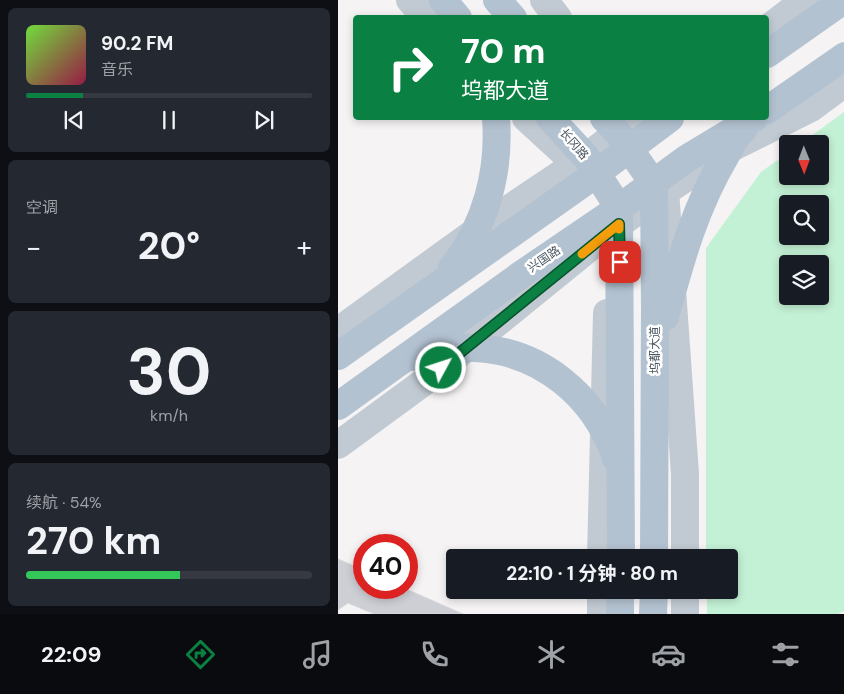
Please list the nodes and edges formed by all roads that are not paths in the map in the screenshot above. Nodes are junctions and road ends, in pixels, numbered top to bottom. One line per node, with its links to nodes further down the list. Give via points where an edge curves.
1 (410, 0): 7 (street)
2 (443, 0): 8 (main road)
3 (497, 0): 9 (main road)
4 (544, 0): 10 (street)
5 (805, 0): 11 (street)
6 (844, 0): 12 (main road)
7 (423, 15)
8 (456, 15)
9 (510, 15)
10 (556, 15)
11 (769, 27)
12 (793, 37): 13 (main road); 14 (main road)
13 (769, 48)
14 (769, 53)
15 (844, 56): 17 (main road)
16 (844, 83): 25 (street, via 812,108)
17 (773, 107)
18 (496, 120): 29 (main road, via 493,178)
19 (528, 120): 26 (street)
20 (551, 120): 26 (main road, 长冈路)
21 (662, 120): 24 (main road)
22 (751, 120): 27 (main road, 兴国路, via 686,160)
23 (757, 120): 25 (main road, via 738,134)
24 (625, 129): 26 (main road); 27 (main road)
25 (729, 149): 27 (street); 31 (main road, via 686,240)
26 (586, 169): 28 (main road); 29 (street); 30 (main road)
27 (659, 188): 28 (main road, 兴国路); 31 (street); 38 (main road, 坞都大道)
28 (614, 220): 33 (street); 35 (main road, 兴国路, via 522,274); 37 (street); 40 (main road)
29 (476, 231): 30 (main road); 32 (street)
30 (439, 284): 34 (main road)
31 (672, 289): 38 (main road, via 659,356); 44 (street, via 685,474)
32 (338, 331)
33 (466, 348): 35 (main road, via 440,349); 37 (main road, via 504,352 546,368 582,397); 39 (street)
34 (338, 356)
35 (400, 363): 36 (main road, 兴国路)
36 (338, 406)
37 (604, 429): 40 (main road); 41 (street)
38 (655, 435): 43 (main road, 坞都大道)
39 (338, 445)
40 (621, 479): 42 (main road)
41 (601, 549)
42 (620, 549)
43 (654, 549)
44 (685, 549)
45 (601, 599): 49 (street)
46 (620, 599): 50 (main road)
47 (654, 599): 51 (main road)
48 (685, 599): 52 (street)
49 (601, 614)
50 (620, 614)
51 (654, 614)
52 (685, 614)

